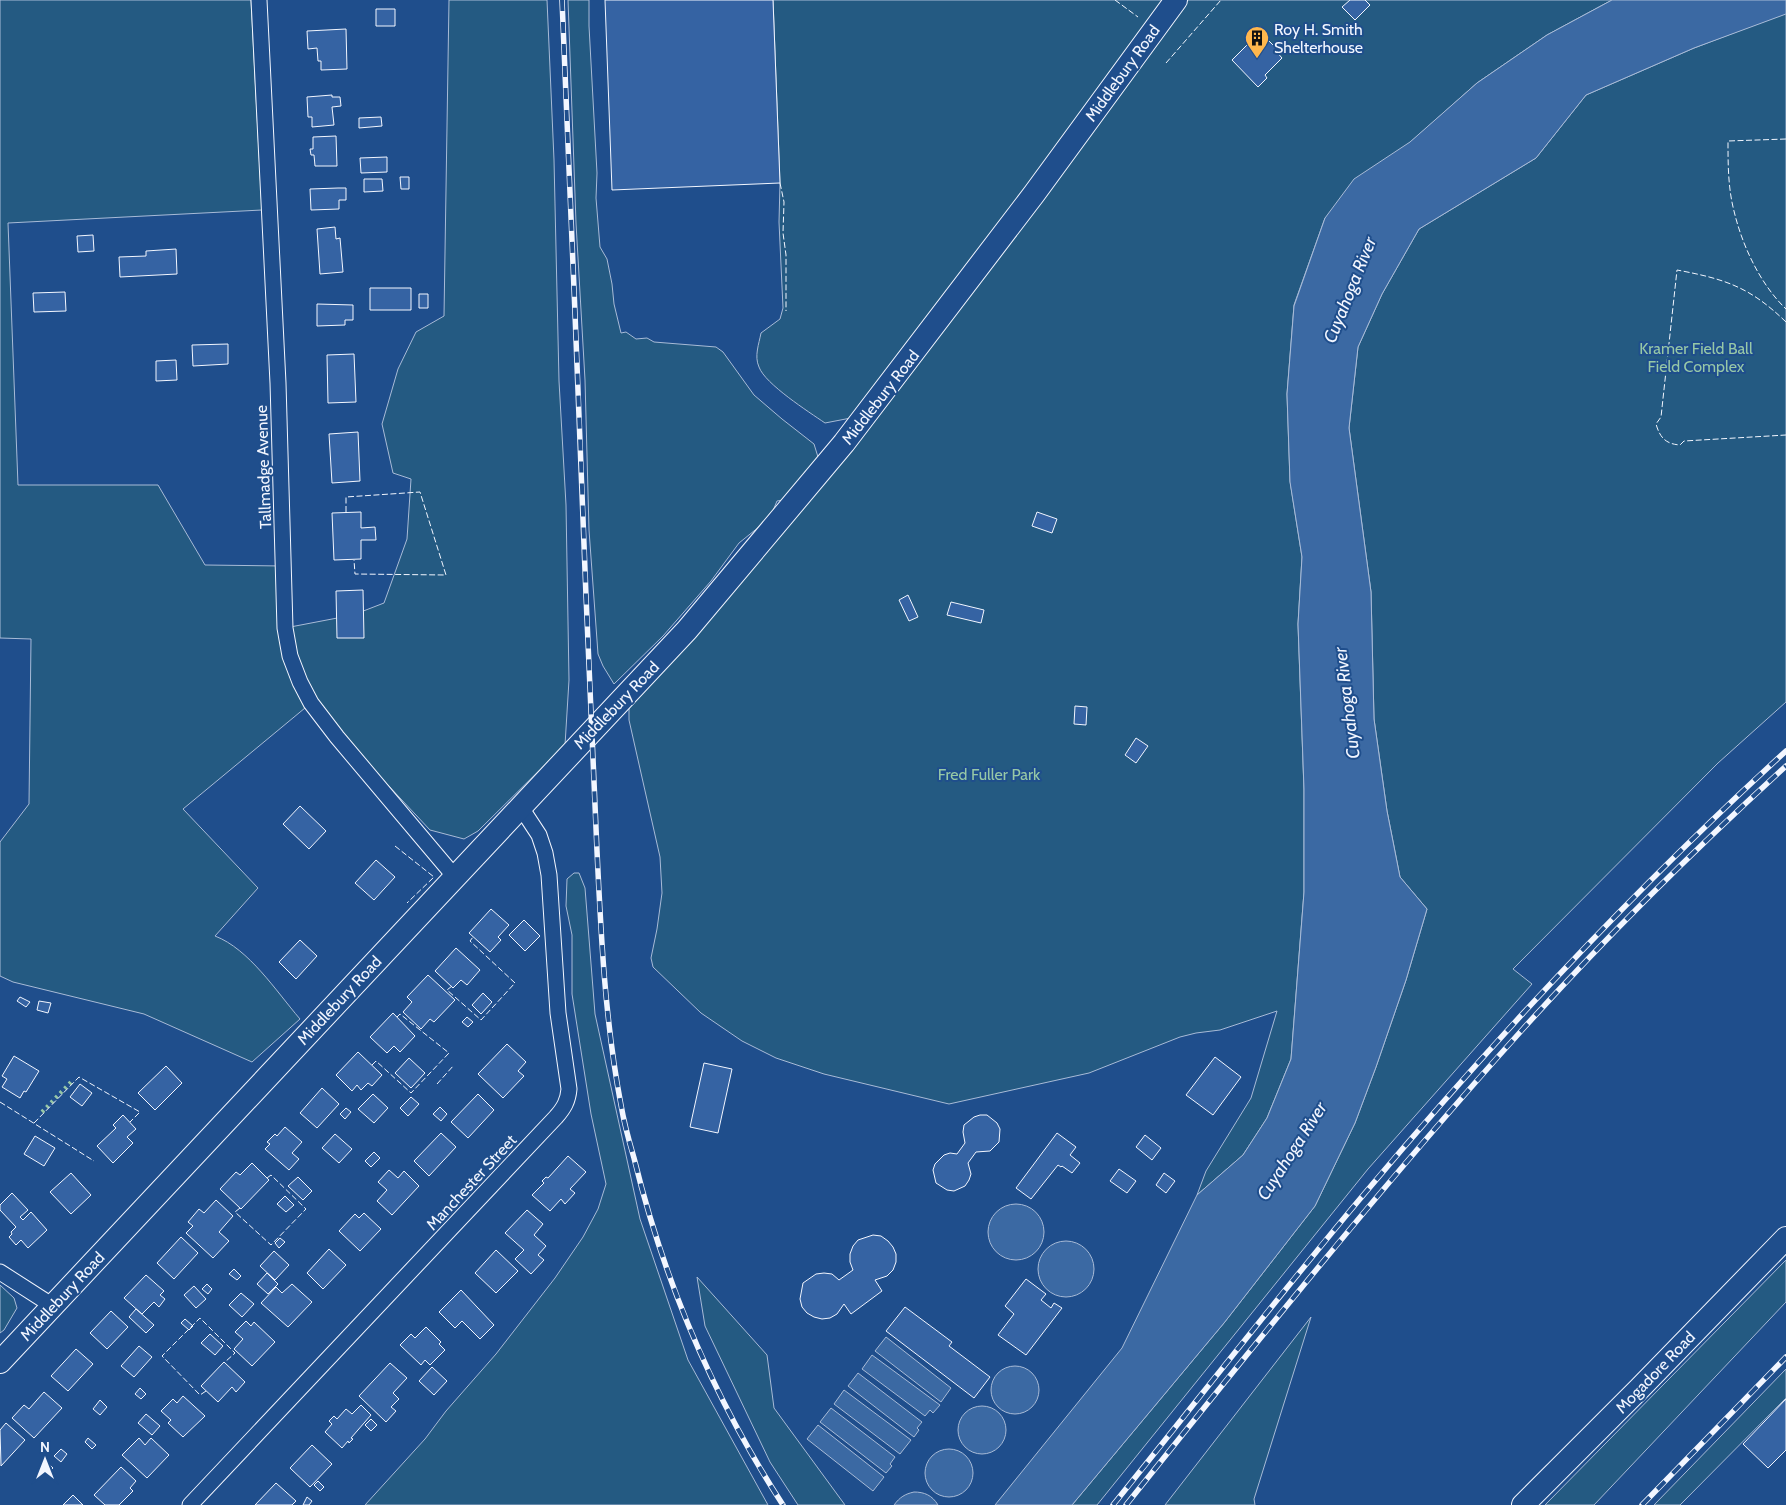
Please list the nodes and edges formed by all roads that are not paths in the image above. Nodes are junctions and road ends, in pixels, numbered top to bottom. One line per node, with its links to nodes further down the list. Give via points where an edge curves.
1 (259, 0): 4 (street, Tallmadge Avenue, via 278,382 285,628 290,656 316,710)
2 (1176, 0): 3 (street, Middlebury Road, via 1029,202 844,443 687,630)
3 (520, 806): 4 (street, Middlebury Road); 9 (street, Manchester Street, via 538,835 549,875 558,1013 570,1089 563,1110)
4 (455, 877): 7 (street, Middlebury Road)
5 (1786, 1238): 10 (street, Mogadore Road)
6 (0, 1272): 7 (street)
7 (53, 1306): 8 (street, Middlebury Road)
8 (0, 1362)
9 (190, 1505)
10 (1523, 1505)

